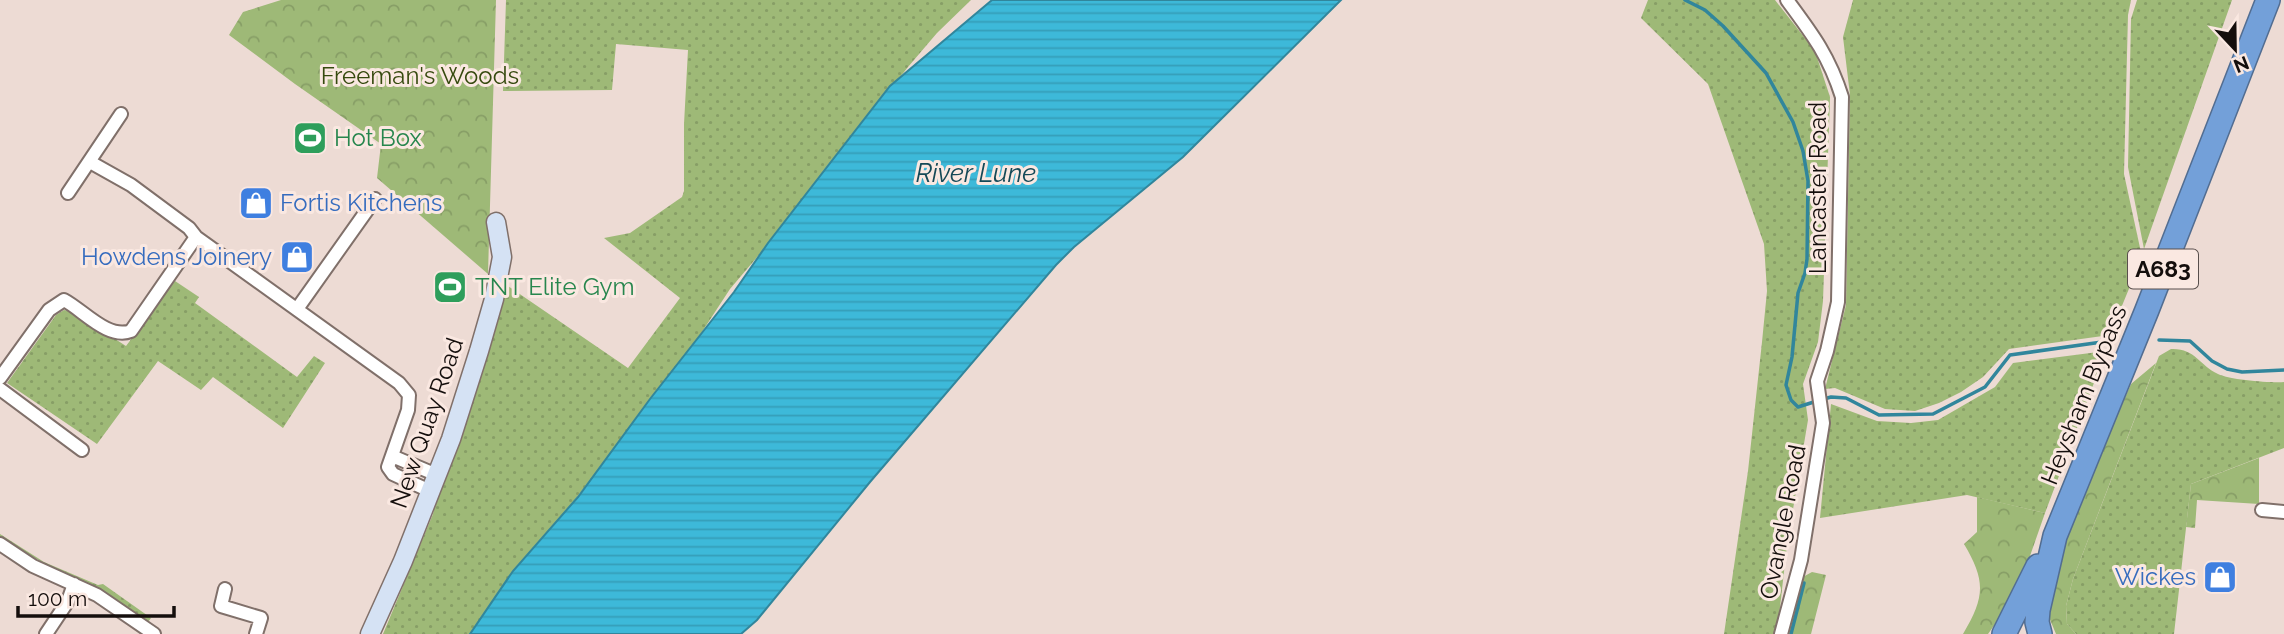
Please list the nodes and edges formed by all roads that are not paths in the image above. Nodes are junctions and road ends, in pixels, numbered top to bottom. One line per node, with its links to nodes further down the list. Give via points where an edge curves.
1 (1787, 0): 11 (street, Lancaster Road, via 1833,68 1842,97 1838,302)
2 (2268, 0): 17 (highway, Heysham Bypass / A683)
3 (121, 114): 4 (street)
4 (90, 162): 5 (street); 8 (street, via 131,185)
5 (68, 193)
6 (375, 199): 9 (street)
7 (496, 222): 14 (street, New Quay Road, via 502,257 494,299)
8 (196, 237): 9 (street); 10 (street, via 131,331 110,331 64,300 49,310)
9 (297, 309): 14 (street, via 409,395 392,456)
10 (0, 377)
11 (1816, 388): 25 (street, Ovangle Road, via 1822,418 1801,560)
12 (0, 389): 13 (street)
13 (82, 450)
14 (433, 483): 24 (street, New Quay Road)
15 (2262, 510): 16 (street)
16 (2284, 512)
17 (2055, 536): 26 (highway, Heysham Bypass / A683); 27 (highway, Heysham Bypass / A683, via 2037,616)
18 (0, 544): 19 (street, via 33,566)
19 (74, 584): 21 (street); 22 (street)
20 (225, 589): 23 (street, via 220,606 261,618)
21 (46, 634)
22 (154, 634)
23 (256, 634)
24 (370, 634)
25 (1781, 634)
26 (2004, 634)
27 (2040, 634)

